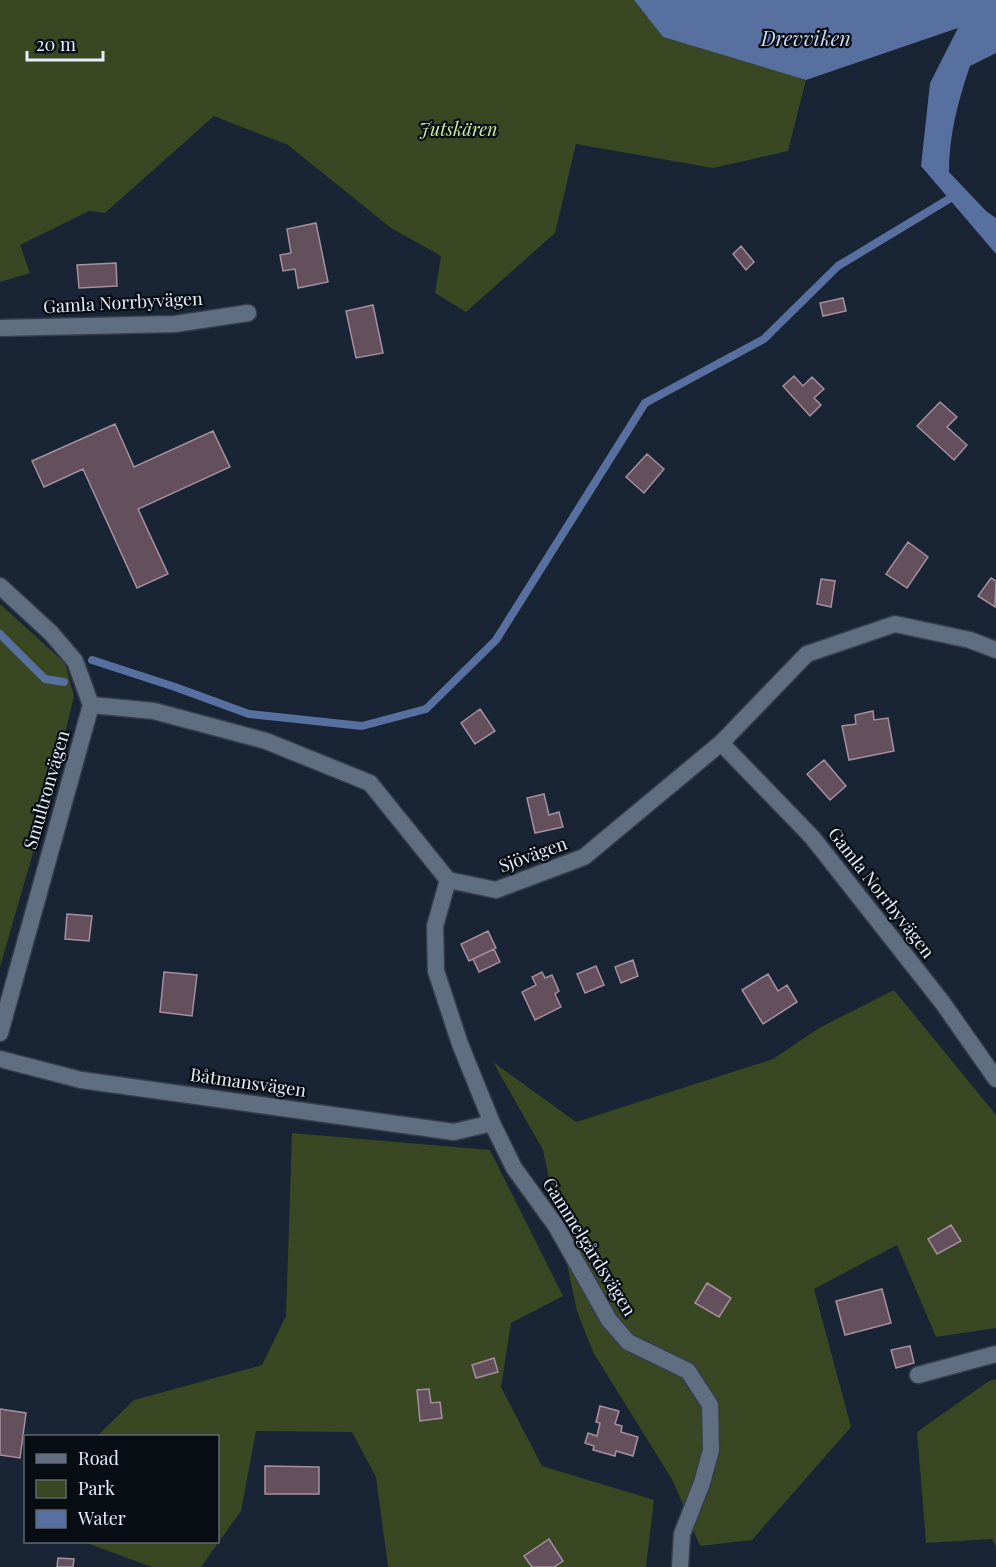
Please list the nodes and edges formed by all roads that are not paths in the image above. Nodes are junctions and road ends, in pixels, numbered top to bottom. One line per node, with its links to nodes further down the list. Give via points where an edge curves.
1 (248, 313): 2 (street, Gamla Norrbyvägen, via 175,324)
2 (0, 328)
3 (0, 586): 5 (street, via 75,661)
4 (996, 650): 6 (street, Sjövägen, via 970,640 895,624 807,654)
5 (91, 705): 7 (street, via 154,711 267,741 370,783); 8 (street, Smultronvägen)
6 (721, 744): 7 (street, Sjövägen, via 584,857 496,890); 10 (street, Gamla Norrbyvägen, via 812,837 942,1002)
7 (448, 880): 11 (street, Gammelgårdsvägen, via 435,926 436,971)
8 (0, 1033)
9 (0, 1059): 11 (street, Båtmansvägen, via 81,1080 454,1132)
10 (996, 1079)
11 (492, 1123): 14 (street, Gammelgårdsvägen, via 514,1168 556,1226 609,1320 628,1342 688,1371 710,1405 711,1450 682,1534)
12 (996, 1354): 13 (street)
13 (918, 1374)
14 (680, 1567)

